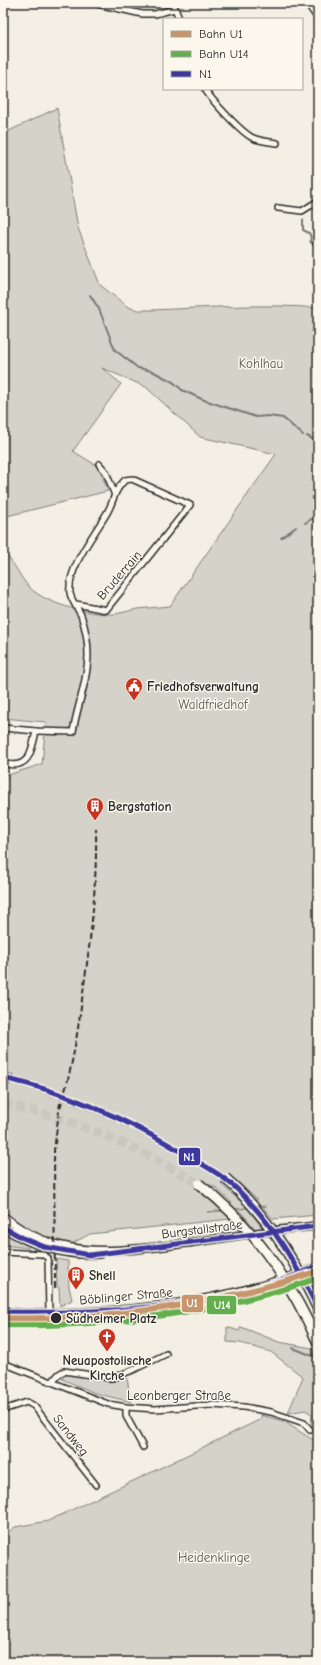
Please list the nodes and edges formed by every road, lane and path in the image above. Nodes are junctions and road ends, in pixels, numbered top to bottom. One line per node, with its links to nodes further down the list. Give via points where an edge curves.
1 (92, 3): 4 (street, via 142,14)
2 (173, 3): 4 (street)
3 (307, 3): 6 (street)
4 (175, 9): 5 (street)
5 (179, 18)
6 (318, 19)
7 (206, 90): 8 (street, via 246,134)
8 (277, 143)
9 (318, 201): 10 (street, via 302,211)
10 (278, 208)
11 (99, 464): 12 (street, via 106,472)
12 (114, 493): 13 (street, Bruderrain, via 109,509 77,563 70,594); 13 (street, Bruderrain, via 125,480 132,479 190,505 106,610)
13 (76, 604): 15 (street, via 85,633 88,655 72,732)
14 (3, 728): 15 (street)
15 (36, 731): 16 (street, via 32,753 26,761 14,766)
16 (3, 763)
17 (225, 1178): 25 (highway, bridge, via 252,1204 278,1238)
18 (199, 1184): 28 (highway, bridge, via 216,1196 237,1217 268,1254 294,1295)
19 (3, 1216): 23 (main road, Burgstallstraße, via 32,1235 55,1245)
20 (318, 1226): 23 (main road, Burgstallstraße)
21 (3, 1227): 23 (main road, Burgstallstraße, via 33,1243 64,1252 90,1255)
22 (3, 1252): 27 (street, via 42,1254 48,1258)
23 (112, 1252)
24 (318, 1266): 27 (street, Böblinger Straße, via 258,1286 185,1301)
25 (318, 1309)
26 (3, 1312): 27 (street, Böblinger Straße)
27 (49, 1313)
28 (318, 1343)
29 (166, 1354): 31 (street, via 112,1378 64,1371)
30 (3, 1363): 31 (street, Leonberger Straße)
31 (52, 1382): 32 (street, Leonberger Straße, via 91,1398)
32 (126, 1407): 34 (street, Leonberger Straße, via 244,1407 271,1412 304,1423); 35 (street, via 126,1416)
33 (3, 1410): 36 (street, Sandweg, via 27,1402 34,1406)
34 (310, 1430)
35 (143, 1447)
36 (96, 1485)

